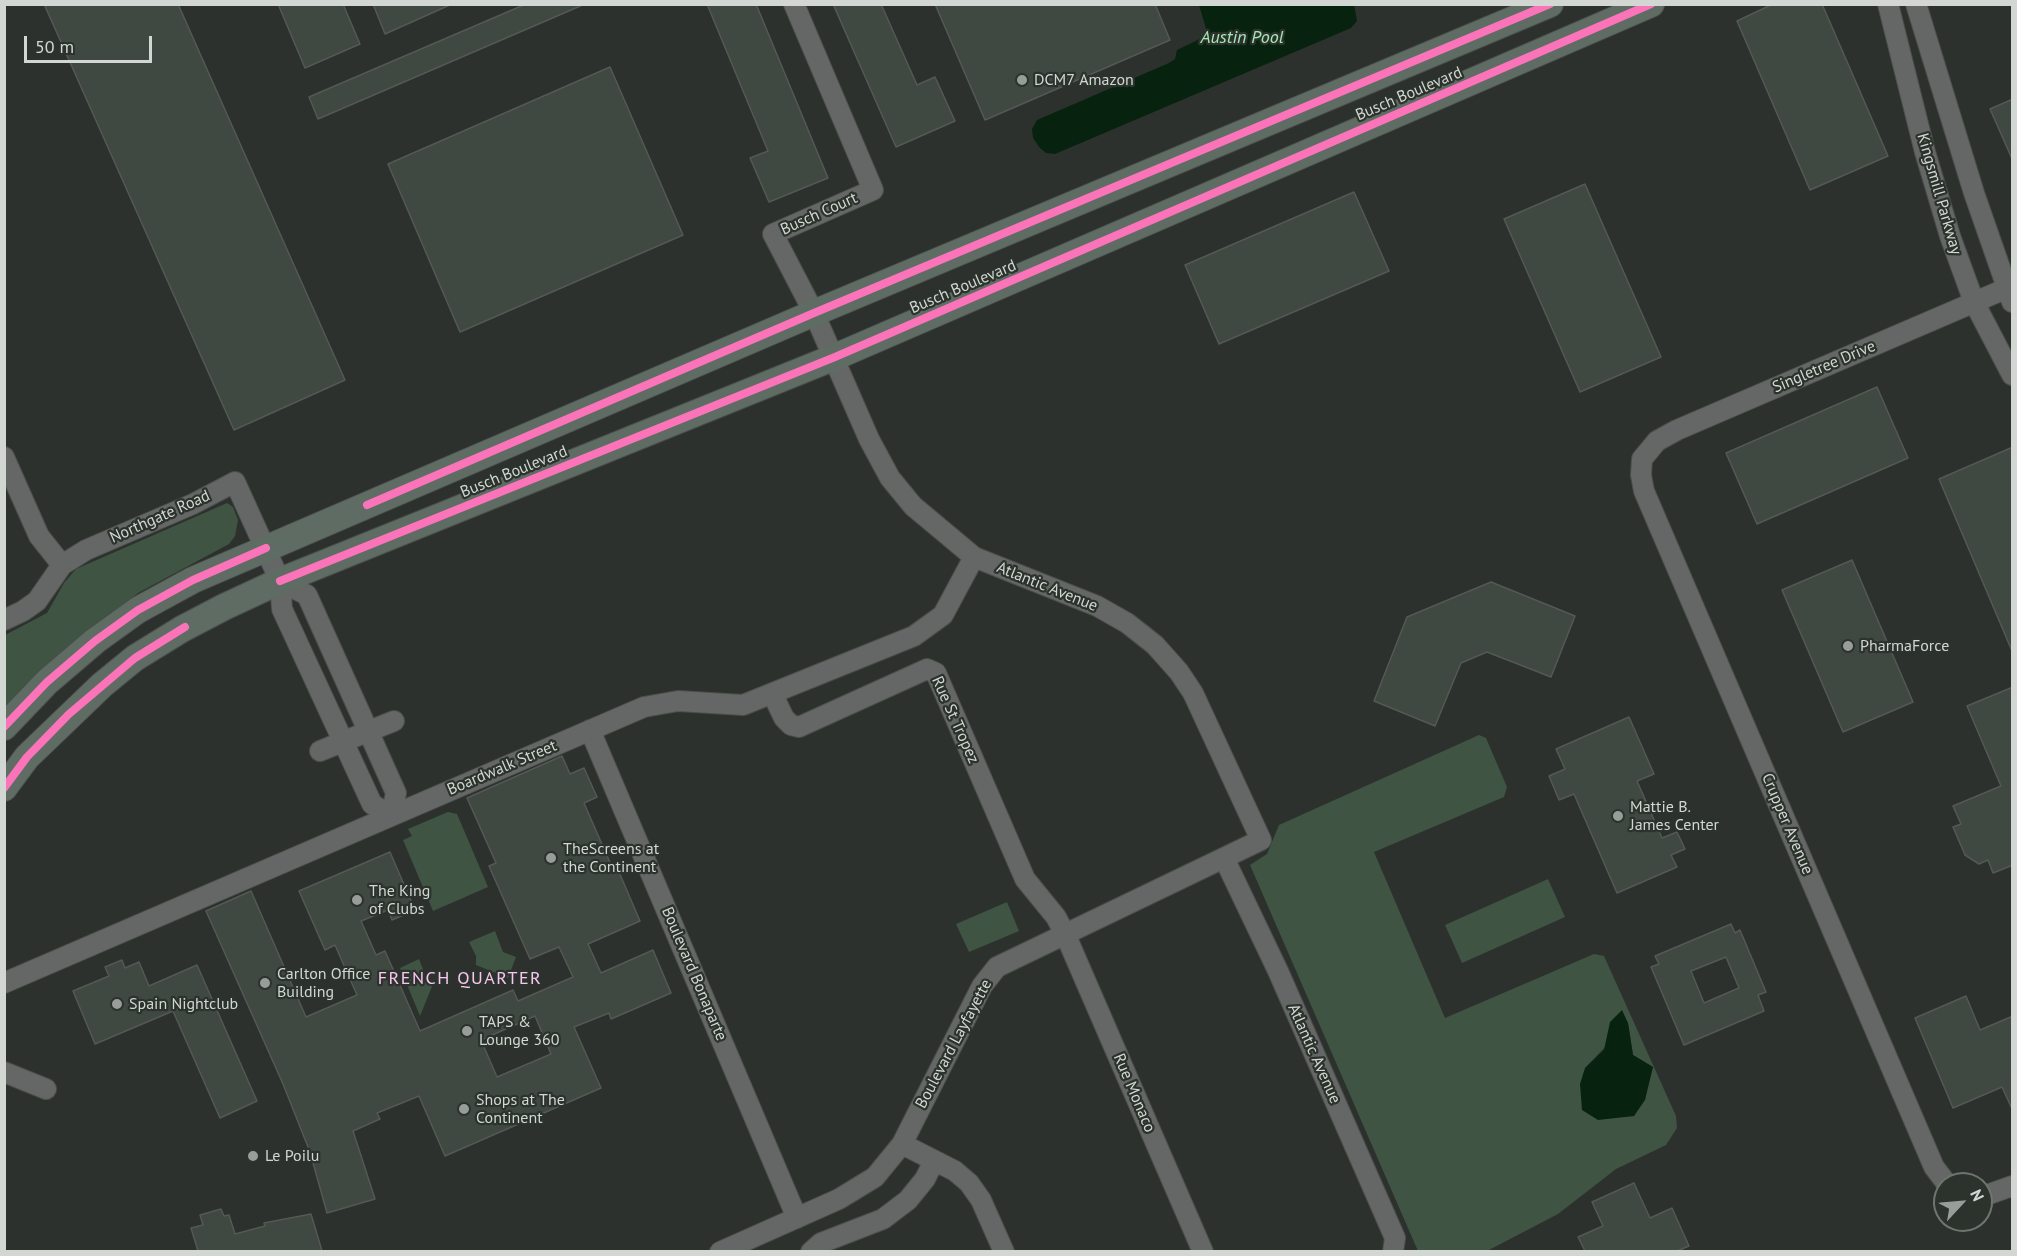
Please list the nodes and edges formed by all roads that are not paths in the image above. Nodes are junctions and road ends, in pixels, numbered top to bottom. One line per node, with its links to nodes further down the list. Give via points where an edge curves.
1 (795, 4): 8 (street, Busch Court, via 873,190 773,234)
2 (1550, 4): 8 (main road, Busch Boulevard)
3 (1651, 4): 9 (main road, Busch Boulevard)
4 (1888, 4): 7 (street, Kingsmill Parkway, via 1925,152)
5 (1916, 4): 6 (street, Kingsmill Parkway, via 1974,193)
6 (2011, 292): 7 (street, Singletree Drive)
7 (1974, 302): 10 (street, Kingsmill Parkway); 12 (street, Singletree Drive, via 1677,430 1657,441)
8 (814, 313): 9 (street, Busch Court); 13 (main road, Busch Boulevard)
9 (835, 357): 14 (street, Atlantic Avenue, via 890,478 913,506); 16 (main road, Busch Boulevard)
10 (2013, 375)
11 (4, 457): 15 (street, via 39,536)
12 (1642, 459): 35 (street, Crupper Avenue, via 1644,491)
13 (266, 548): 15 (street, Northgate Road, via 235,482 86,550); 16 (street, Northgate Road); 20 (main road, Busch Boulevard, via 193,580 138,610 47,682)
14 (974, 557): 18 (street, Boardwalk Street, via 943,615 914,636); 27 (street, Atlantic Avenue, via 1097,606 1155,645 1193,693)
15 (62, 565): 17 (street, Northgate Road, via 37,601)
16 (280, 581): 21 (street, via 307,595); 23 (street, Northgate Road, via 282,609); 25 (main road, Busch Boulevard, via 182,629 135,658 69,714 27,757)
17 (4, 620)
18 (773, 695): 22 (street, Boardwalk Street, via 743,705 678,700 644,707); 29 (street, Rue St Tropez, via 784,718 800,727 927,669 936,673 1025,879)
19 (393, 721): 21 (street)
20 (4, 727)
21 (370, 730): 23 (street); 26 (street, via 396,793)
22 (590, 730): 26 (street, Boardwalk Street); 38 (street, Boulevard Bonaparte)
23 (344, 741): 24 (street); 26 (street, Northgate Road, via 372,804)
24 (320, 751)
25 (4, 788)
26 (391, 816): 30 (street, Boardwalk Street)
27 (1253, 823): 28 (street, Boulevard Layfayette, via 1261,840)
28 (1224, 858): 29 (street, Boulevard Layfayette); 43 (street, Atlantic Avenue, via 1395,1238)
29 (1066, 936): 33 (street, Boulevard Layfayette, via 997,967 982,986); 42 (street, Rue Monaco)
30 (4, 982)
31 (4, 1072): 32 (street)
32 (46, 1089)
33 (902, 1144): 34 (street); 38 (street, Boulevard Layfayette, via 875,1177)
34 (934, 1161): 40 (street, via 908,1200 883,1219 821,1243); 41 (street, via 969,1183)
35 (1938, 1172)
36 (2013, 1186): 37 (street)
37 (1993, 1193)
38 (797, 1218): 39 (street, Boulevard Layfayette)
39 (720, 1251)
40 (811, 1251)
41 (1004, 1251)
42 (1203, 1251)
43 (1393, 1251)

